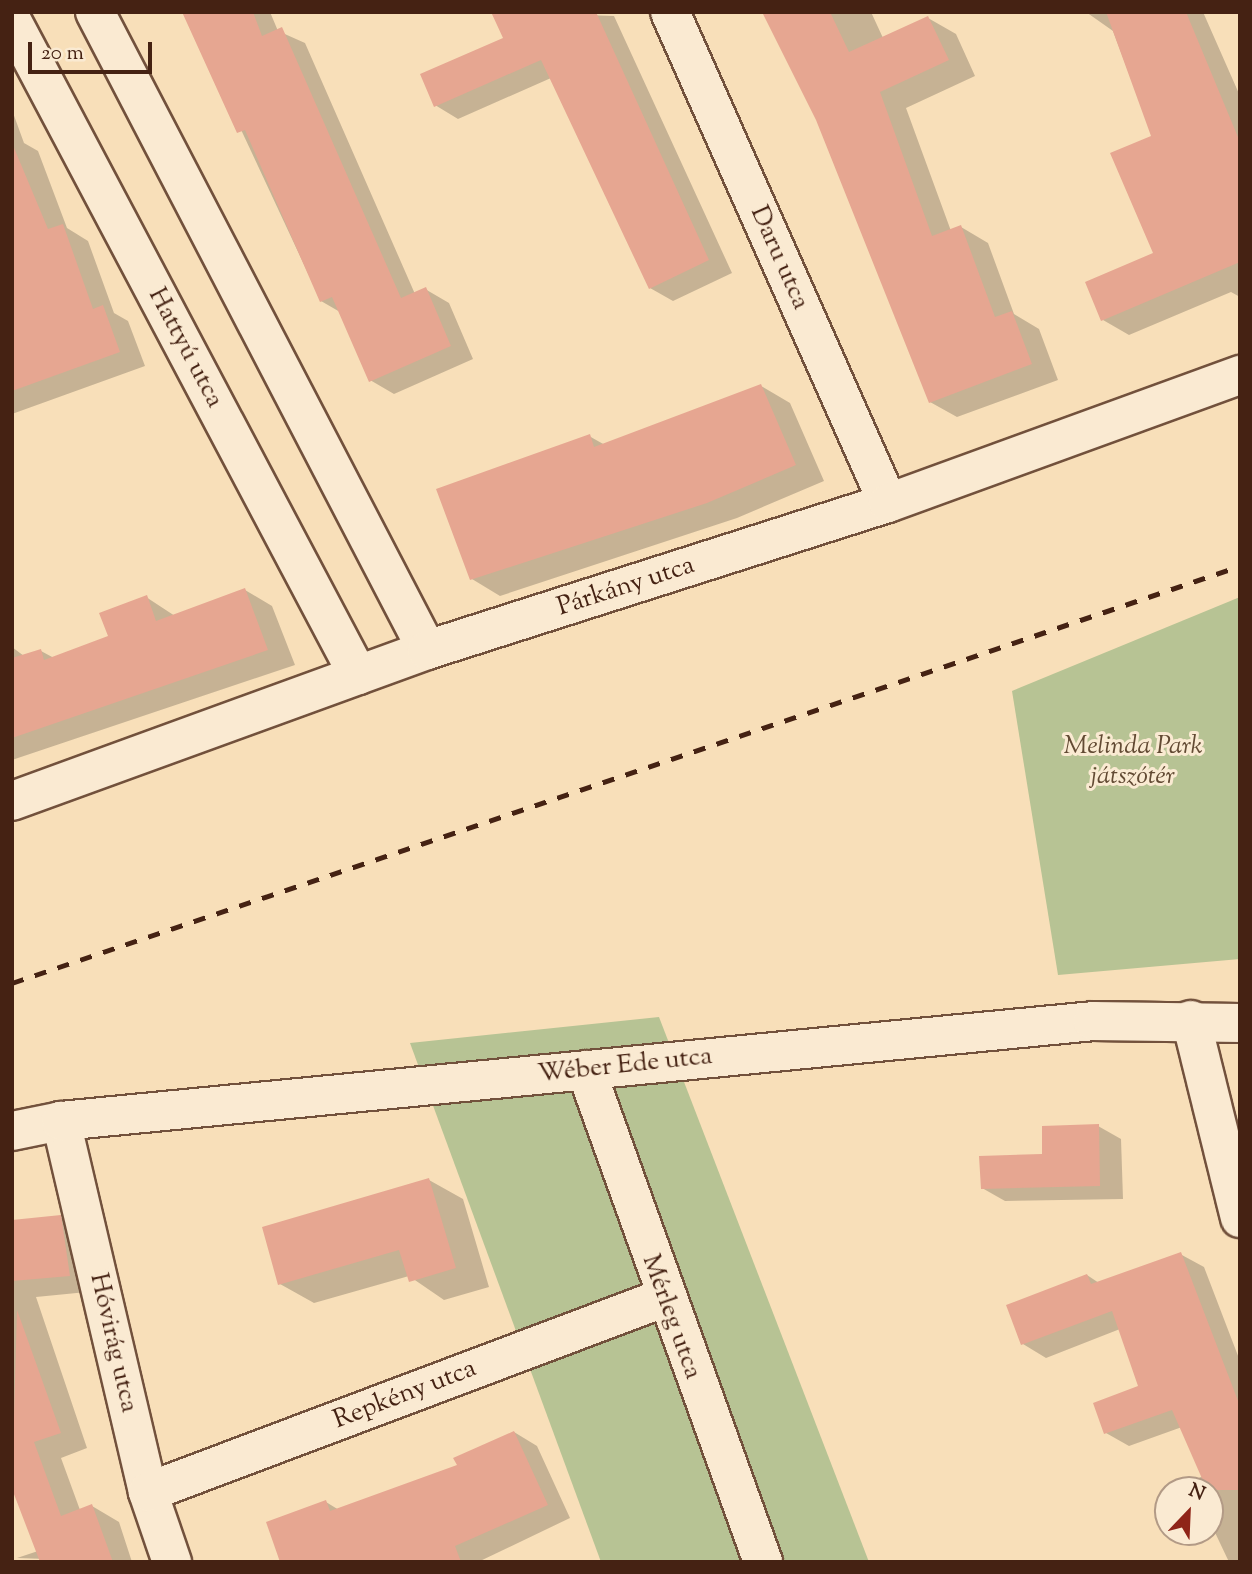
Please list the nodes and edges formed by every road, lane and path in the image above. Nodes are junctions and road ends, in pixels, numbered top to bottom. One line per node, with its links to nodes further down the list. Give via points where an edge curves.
1 (95, 12): 6 (street)
2 (670, 12): 5 (street, Daru utca)
3 (12, 22): 7 (street, Hattyú utca)
4 (1240, 375): 5 (street, Párkány utca)
5 (888, 503): 6 (street, Párkány utca)
6 (427, 650): 7 (street, Párkány utca)
7 (358, 675): 8 (street, Párkány utca)
8 (12, 801)
9 (1191, 1020): 10 (street, Wéber Ede utca); 11 (street, Wéber Ede utca, via 1093,1021); 14 (street)
10 (1240, 1023)
11 (586, 1070): 12 (street, Wéber Ede utca); 15 (street, Mérleg utca)
12 (61, 1121): 13 (street, Wéber Ede utca); 16 (street, Hóvirág utca)
13 (12, 1131)
14 (1240, 1218)
15 (663, 1298): 16 (street, Repkény utca); 18 (street, Mérleg utca)
16 (148, 1492): 17 (street, Hóvirág utca)
17 (172, 1562)
18 (763, 1562)

